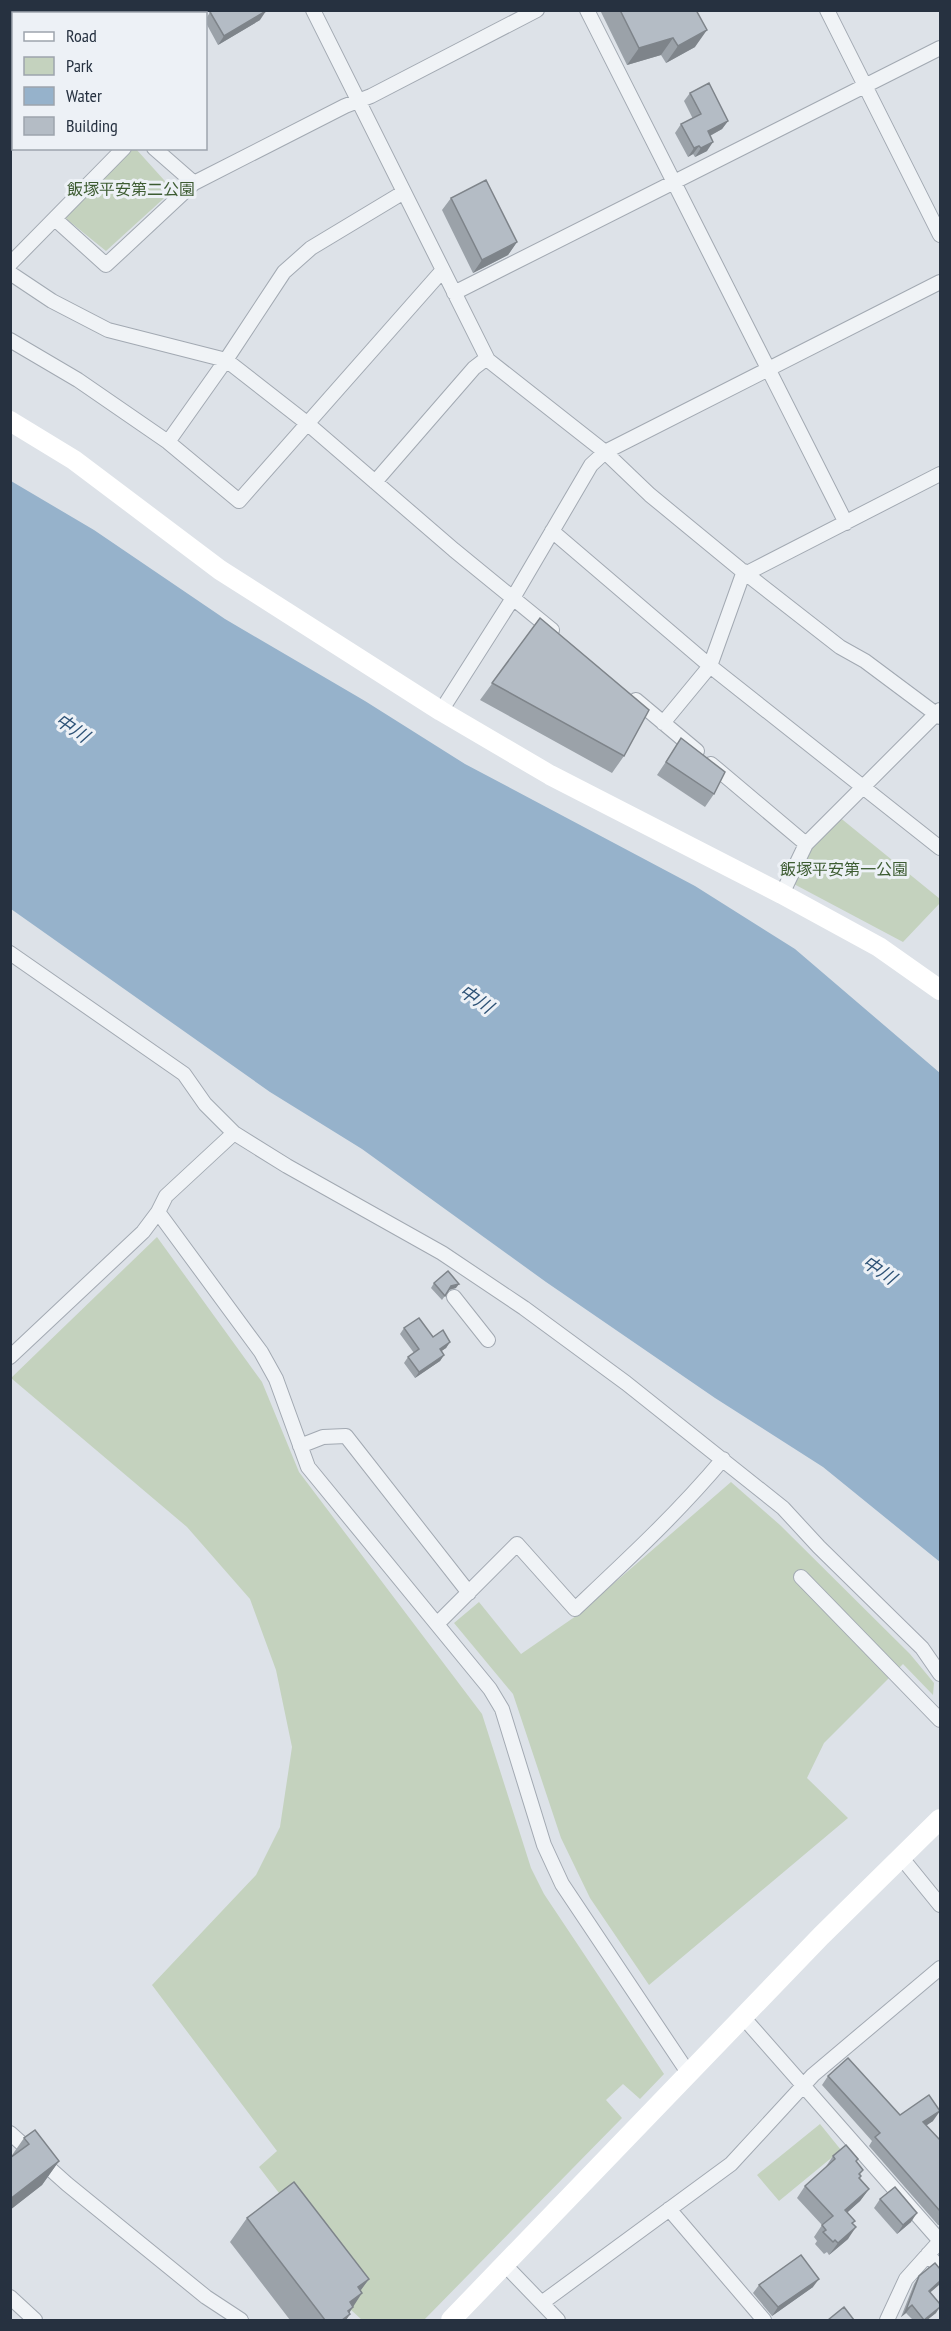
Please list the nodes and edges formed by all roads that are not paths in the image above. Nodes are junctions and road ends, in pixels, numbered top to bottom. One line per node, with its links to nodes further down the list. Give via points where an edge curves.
1 (313, 10): 7 (street)
2 (537, 10): 7 (street)
3 (587, 10): 10 (street)
4 (827, 10): 6 (street)
5 (940, 48): 6 (street)
6 (865, 86): 10 (street); 14 (street)
7 (357, 101): 11 (street); 12 (street)
8 (122, 150): 13 (street)
9 (156, 150): 11 (street)
10 (674, 182): 19 (street); 23 (street)
11 (194, 183): 13 (street, via 106,265)
12 (404, 192): 16 (street); 22 (street, via 302,255 284,272)
13 (55, 219): 15 (street)
14 (940, 235)
15 (10, 264)
16 (442, 271): 19 (street); 25 (street)
17 (10, 273): 22 (street, via 52,301 108,330)
18 (940, 282): 23 (street)
19 (454, 293): 21 (street)
20 (10, 340): 26 (street, via 78,380)
21 (487, 358): 27 (street); 29 (street, via 474,368)
22 (226, 360): 25 (street); 26 (street)
23 (768, 370): 27 (street); 30 (street)
24 (10, 421): 37 (street, via 74,460 220,570)
25 (308, 424): 26 (street, via 239,501); 29 (street)
26 (168, 442)
27 (605, 452): 31 (street, via 591,465); 32 (street)
28 (940, 474): 30 (street)
29 (375, 483): 33 (street)
30 (846, 523): 32 (street)
31 (552, 531): 33 (street); 35 (street)
32 (746, 572): 35 (street); 38 (street, via 840,647)
33 (513, 598): 34 (street); 37 (street)
34 (565, 641)
35 (710, 666): 39 (street); 40 (street)
36 (627, 692): 39 (street)
37 (441, 711): 43 (street, via 550,775)
38 (939, 713): 40 (street)
39 (663, 723): 41 (street)
40 (862, 787): 41 (street); 42 (street)
41 (806, 844): 43 (street)
42 (940, 848)
43 (782, 894): 45 (street)
44 (10, 953): 46 (street, via 184,1074 205,1104)
45 (936, 981)
46 (234, 1133): 47 (street, via 166,1196); 52 (street, via 461,1266 600,1364)
47 (158, 1212): 50 (street, via 143,1232); 51 (street, via 261,1352 276,1379)
48 (454, 1297): 49 (street)
49 (488, 1340)
50 (10, 1357)
51 (300, 1446): 54 (street, via 323,1437 346,1436); 55 (street, via 308,1467)
52 (723, 1459): 54 (street, via 684,1504 575,1609 517,1544); 56 (street, via 783,1508 922,1648)
53 (801, 1577): 57 (street)
54 (469, 1593): 55 (street)
55 (437, 1624): 63 (street, via 502,1709 544,1845 562,1884)
56 (940, 1674)
57 (940, 1720)
58 (940, 1819): 59 (street)
59 (901, 1857): 60 (street); 62 (street)
60 (940, 1905)
61 (940, 1968): 64 (street)
62 (743, 2017): 63 (street); 64 (street)
63 (689, 2074): 69 (street)
64 (802, 2086): 66 (street, via 730,2164); 67 (street)
65 (10, 2133): 74 (street, via 206,2297)
66 (669, 2209): 72 (street); 77 (street)
67 (940, 2241): 68 (street)
68 (928, 2254): 70 (street); 78 (street, via 906,2279)
69 (505, 2265): 72 (street); 75 (street)
70 (940, 2269)
71 (10, 2297): 73 (street)
72 (543, 2302): 76 (street)
73 (35, 2320)
74 (241, 2320)
75 (451, 2320)
76 (558, 2320)
77 (764, 2320)
78 (887, 2320)

